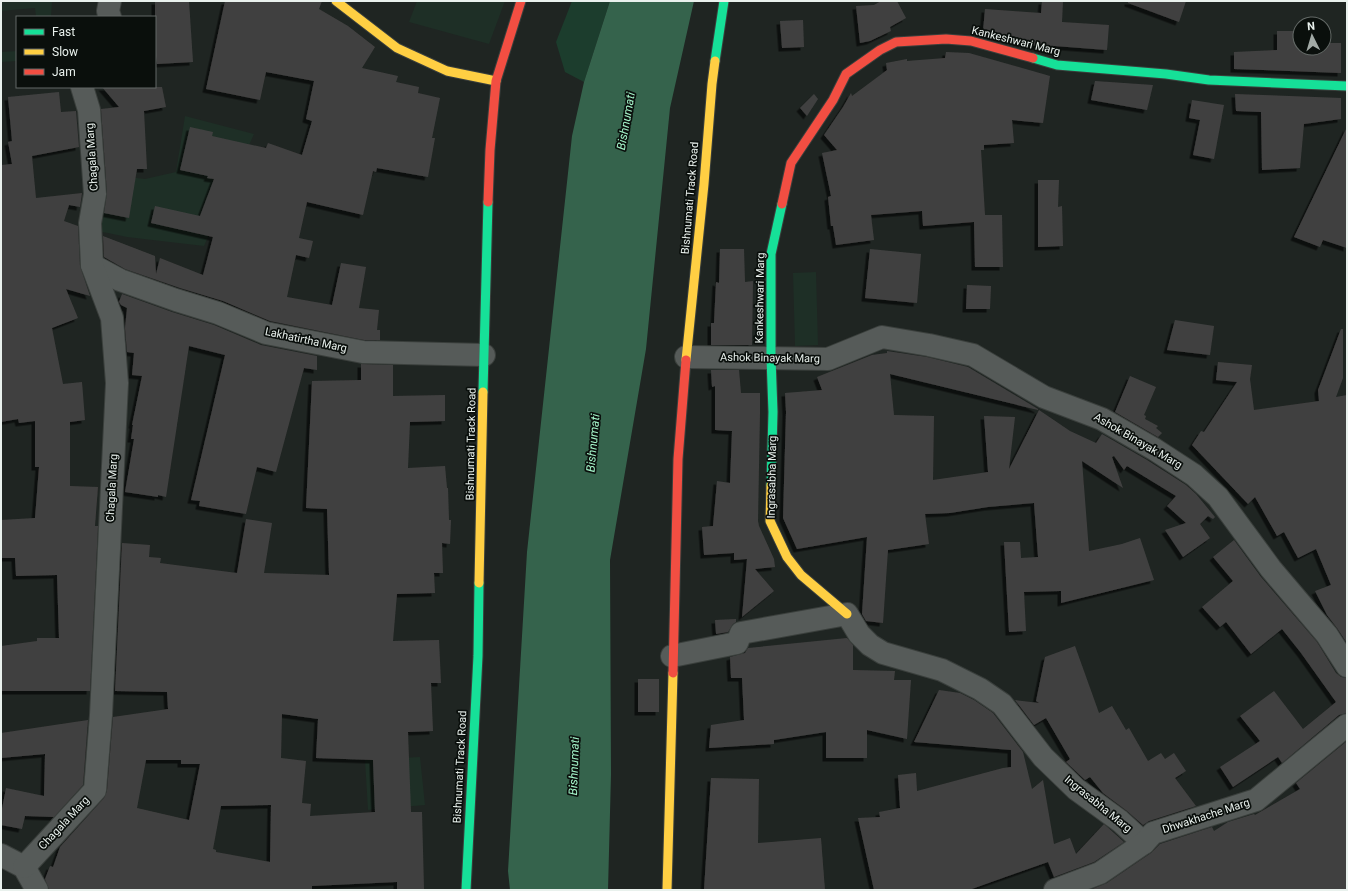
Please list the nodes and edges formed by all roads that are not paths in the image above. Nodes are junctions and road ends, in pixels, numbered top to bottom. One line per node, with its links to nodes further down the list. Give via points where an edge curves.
1 (110, 1): 5 (street)
2 (336, 1): 6 (main road, via 397,48 446,72)
3 (520, 1): 6 (main road, Bishnumati Track Road)
4 (724, 1): 11 (main road, Bishnumati Track Road, via 712,84)
5 (110, 16)
6 (496, 81): 10 (main road, Bishnumati Track Road, via 490,150)
7 (1347, 86): 12 (main road, Kankeshwari Marg, via 1209,80 1057,65 971,41 896,42 846,74 833,100 791,163 771,254)
8 (82, 88): 9 (street, Chagala Marg, via 89,110 95,194 90,223)
9 (92, 265): 10 (street, Lakhatirtha Marg, via 120,280 218,313 266,333 363,352); 19 (street, Chagala Marg, via 112,318 118,383 96,790)
10 (484, 355): 21 (main road, Bishnumati Track Road, via 478,656)
11 (686, 357): 12 (street, Ashok Binayak Marg); 14 (main road, Bishnumati Track Road, via 678,459)
12 (771, 358): 13 (main road, Ingrasabha Marg, via 773,412 770,521 788,557 801,575); 15 (street, Ashok Binayak Marg, via 828,359 882,337 929,345 973,355 1044,396 1102,419 1194,475 1218,497 1271,569 1327,635)
13 (847, 614): 14 (street, via 741,633 737,643); 17 (street, Ingrasabha Marg, via 859,634 883,653 942,670 980,689 1002,704 1043,757 1076,789 1120,821)
14 (672, 656): 22 (main road, Bishnumati Track Road)
15 (1347, 666)
16 (1347, 725): 17 (street, Dhwakhache Marg, via 1256,800 1153,833)
17 (1144, 843): 23 (street, Dhwakhache Marg, via 1100,873)
18 (1, 855): 19 (street)
19 (24, 867): 20 (street)
20 (37, 890)
21 (466, 890)
22 (667, 890)
23 (1055, 890)

